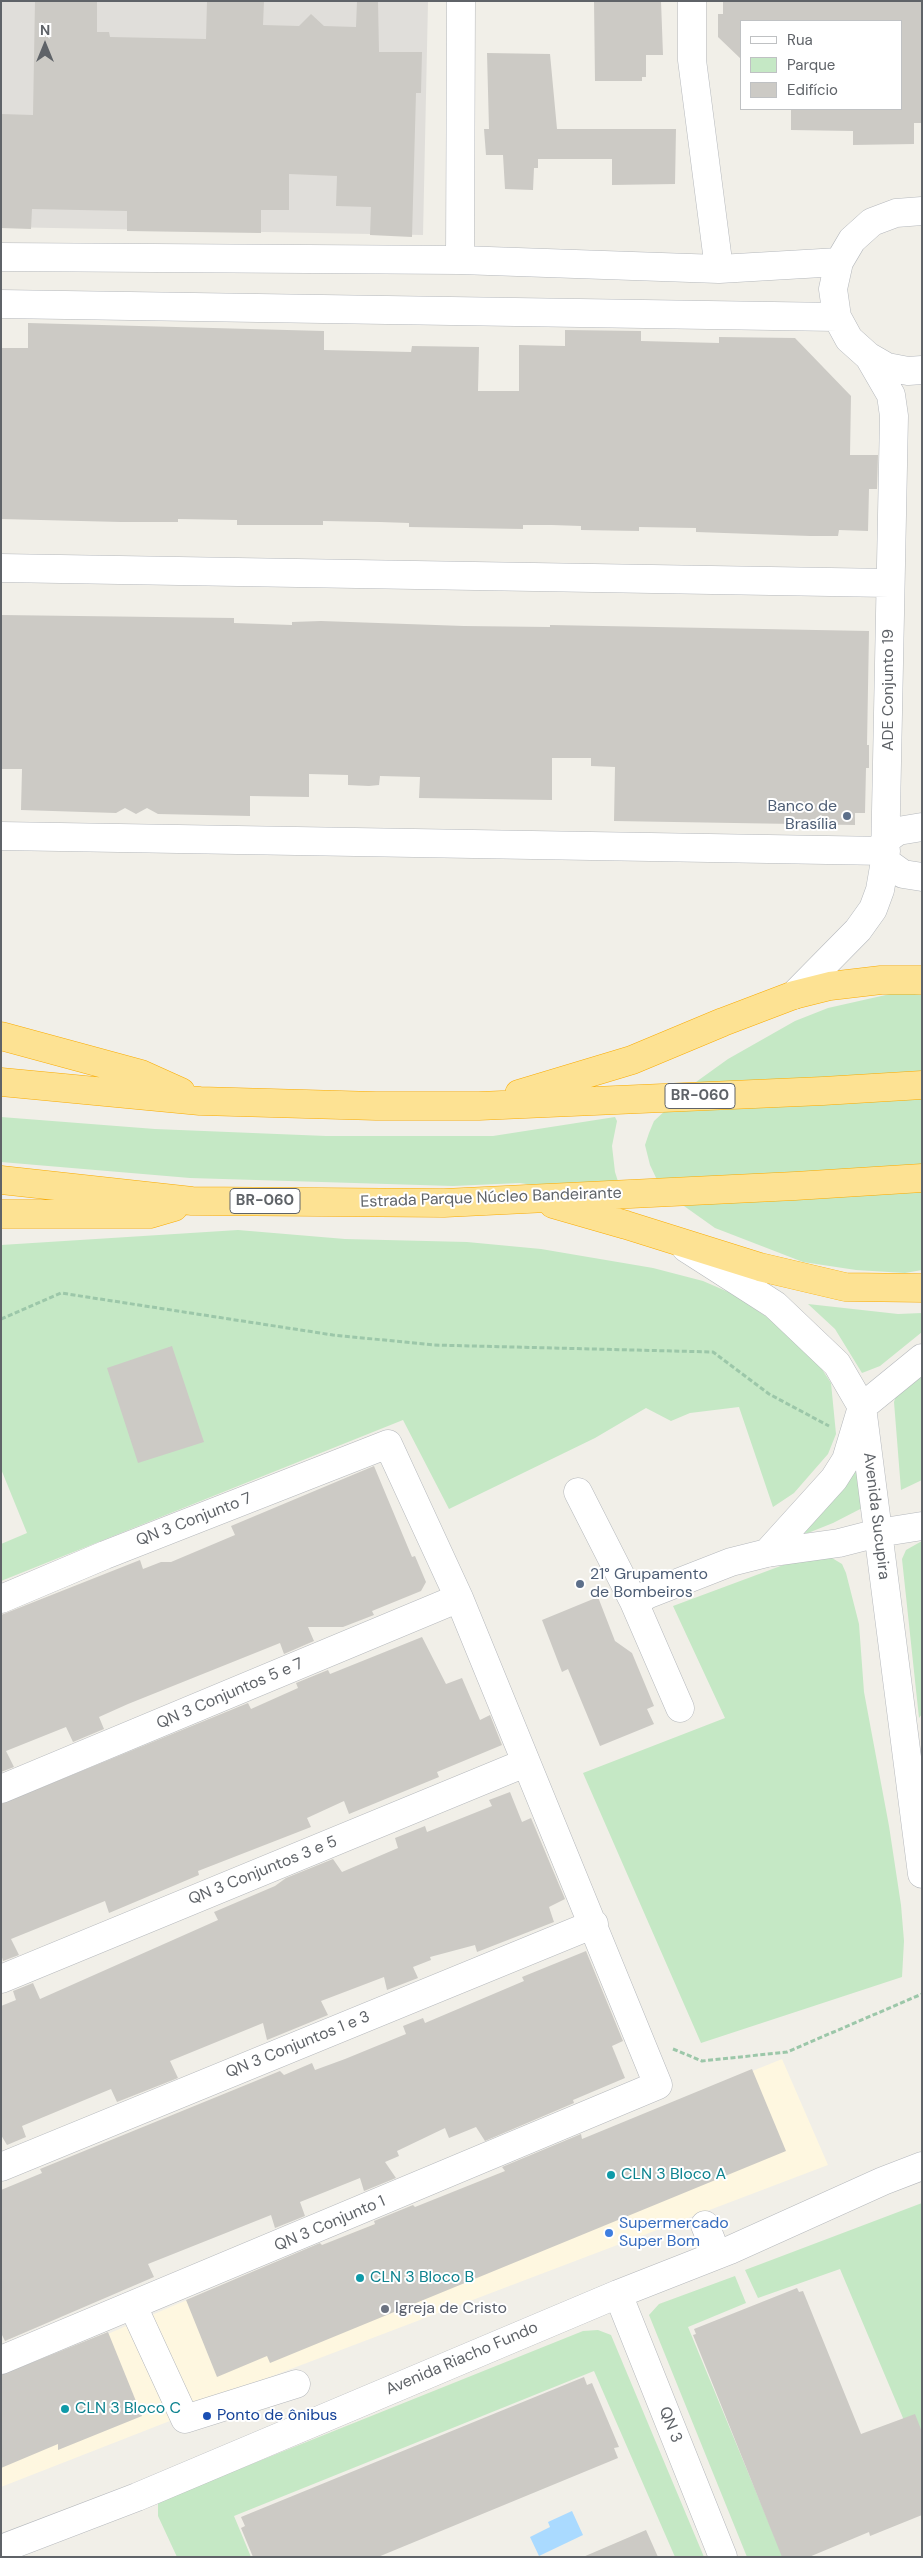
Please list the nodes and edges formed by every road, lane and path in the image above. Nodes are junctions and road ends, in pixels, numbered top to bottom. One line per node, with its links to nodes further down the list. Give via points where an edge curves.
1 (461, 1): 5 (street)
2 (692, 1): 7 (street, via 692,60)
3 (922, 211): 6 (street, via 896,212 872,222 852,240)
4 (1, 257): 5 (street)
5 (460, 260): 7 (street)
6 (839, 262): 7 (street); 9 (street, via 833,289)
7 (719, 269)
8 (1, 304): 9 (street)
9 (837, 317): 10 (street, via 849,339)
10 (869, 357): 11 (street, via 887,367); 13 (street, ADE Conjunto 19, via 891,395 894,416)
11 (922, 370)
12 (1, 568): 13 (street)
13 (890, 584): 16 (street, ADE Conjunto 19)
14 (922, 827): 16 (street, via 898,831)
15 (1, 836): 16 (street)
16 (886, 850): 17 (street, via 903,874); 19 (street, ADE Conjunto 19, via 880,890 873,909 858,930)
17 (922, 877)
18 (922, 980): 19 (highway, via 881,980 830,986)
19 (794, 995): 24 (highway, via 632,1060)
20 (1, 1036): 23 (highway, via 141,1074)
21 (1, 1082): 23 (highway, BR-060)
22 (922, 1085): 24 (highway, BR-060)
23 (200, 1101): 24 (highway, BR-060)
24 (479, 1106)
25 (922, 1178): 27 (highway, Estrada Parque Núcleo Bandeirante / BR-060)
26 (1, 1180): 28 (highway, Estrada Parque Núcleo Bandeirante / BR-060)
27 (530, 1198): 28 (highway, Estrada Parque Núcleo Bandeirante / BR-060, via 444,1202); 30 (highway, via 626,1224)
28 (192, 1201): 29 (highway, via 150,1214)
29 (1, 1214)
30 (678, 1243): 31 (highway, via 845,1287); 34 (street, Avenida Sucupira, via 775,1305 837,1364)
31 (922, 1288)
32 (1, 1319): 35 (path, via 61,1293 332,1336 424,1344 713,1352 769,1394)
33 (922, 1358): 34 (street)
34 (862, 1407): 35 (street); 38 (street, Avenida Sucupira)
35 (853, 1439): 39 (street, via 846,1460 834,1479)
36 (578, 1492): 42 (street)
37 (922, 1526): 38 (street)
38 (878, 1533): 39 (street, via 839,1543); 46 (street, Avenida Sucupira)
39 (767, 1553): 42 (street, via 731,1562)
40 (459, 1598): 41 (street, QN 3 Conjunto 7, via 387,1444); 44 (street); 45 (street, QN 3 Conjuntos 5 e 7)
41 (1, 1599)
42 (634, 1602): 43 (street)
43 (680, 1708)
44 (525, 1763): 47 (street); 48 (street, QN 3 Conjuntos 3 e 5)
45 (1, 1789)
46 (922, 1874)
47 (594, 1924): 50 (street); 52 (street, QN 3 Conjuntos 1 e 3)
48 (1, 1980)
49 (922, 1994): 50 (path, via 787,2052 702,2061)
50 (638, 2035): 56 (street, QN 3 Conjunto 1, via 658,2086)
51 (922, 2166): 54 (street, Avenida Riacho Fundo)
52 (1, 2167)
53 (705, 2225): 54 (street)
54 (717, 2255): 55 (street, Avenida Riacho Fundo)
55 (618, 2294): 59 (street, Avenida Riacho Fundo, via 137,2497); 60 (street, QN 3)
56 (132, 2306): 57 (street, QN 3 Conjunto 1); 58 (street, via 185,2419)
57 (1, 2360)
58 (296, 2384)
59 (1, 2549)
60 (723, 2557)

